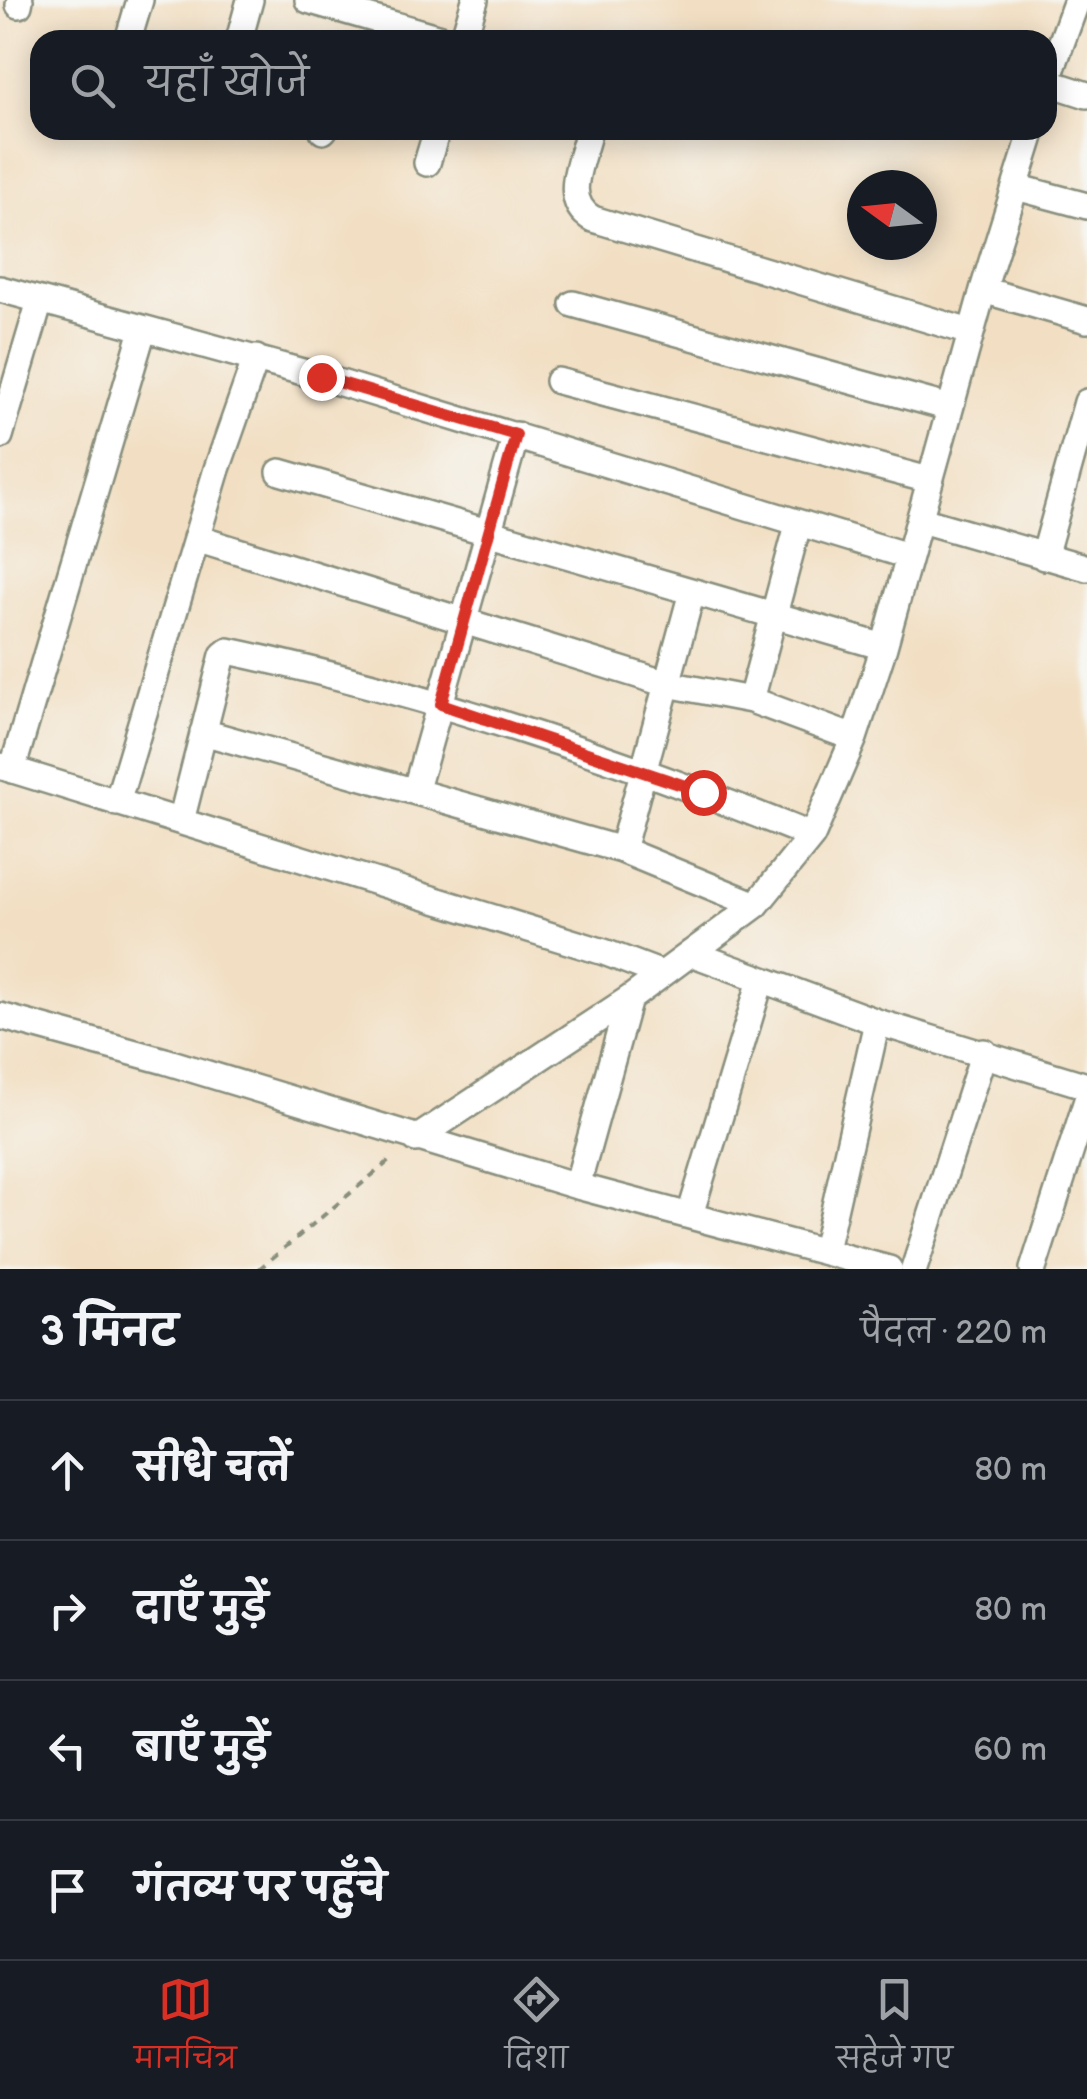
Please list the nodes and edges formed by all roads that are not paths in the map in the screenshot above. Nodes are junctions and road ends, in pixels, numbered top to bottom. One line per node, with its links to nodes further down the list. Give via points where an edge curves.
1 (140, 0): 7 (street)
2 (250, 0): 8 (street)
3 (308, 0): 6 (street)
4 (475, 0): 10 (street)
5 (1076, 0): 11 (street)
6 (359, 7): 9 (street)
7 (131, 30)
8 (242, 30)
9 (420, 30)
10 (466, 30)
11 (1057, 54)
12 (1057, 85): 13 (street)
13 (1087, 94)
14 (434, 140): 17 (street)
15 (588, 140): 26 (street, via 574,197 593,219)
16 (1030, 140): 18 (street)
17 (427, 163)
18 (1016, 187): 19 (street); 21 (street)
19 (1087, 206)
20 (0, 289): 22 (street)
21 (983, 290): 24 (street); 26 (street)
22 (40, 300): 25 (street); 32 (street)
23 (573, 304): 30 (street)
24 (1087, 320)
25 (143, 330): 27 (street); 51 (street)
26 (970, 332): 30 (street)
27 (256, 358): 31 (street); 38 (street)
28 (558, 381): 34 (street)
29 (1087, 402): 40 (street)
30 (950, 408): 34 (street)
31 (516, 435): 36 (street); 37 (street)
32 (0, 436)
33 (280, 472): 37 (street)
34 (929, 480): 35 (street)
35 (922, 520): 39 (street); 40 (street)
36 (798, 525): 39 (street); 43 (street)
37 (486, 533): 42 (street); 44 (street)
38 (196, 538): 44 (street); 54 (street)
39 (908, 556): 45 (street)
40 (1044, 557): 41 (street)
41 (1087, 568)
42 (692, 592): 43 (street); 46 (street)
43 (774, 616): 45 (street); 47 (street)
44 (462, 618): 46 (street); 48 (street)
45 (884, 648): 50 (street)
46 (667, 684): 47 (street); 52 (street)
47 (751, 700): 50 (street)
48 (441, 704): 49 (street, via 228,651); 52 (street); 53 (street)
49 (203, 732): 53 (street); 55 (street)
50 (854, 738): 56 (street)
51 (6, 768): 54 (street)
52 (642, 773): 56 (street); 57 (street)
53 (416, 789): 57 (street)
54 (118, 803): 55 (street)
55 (181, 821): 60 (street)
56 (812, 836): 58 (street)
57 (622, 850): 58 (street)
58 (756, 905): 59 (street)
59 (691, 953): 60 (street); 61 (street)
60 (662, 974): 62 (street)
61 (761, 980): 64 (street); 70 (street)
62 (628, 999): 68 (street); 69 (street)
63 (0, 1016): 68 (street)
64 (877, 1022): 65 (street); 71 (street)
65 (984, 1052): 66 (street); 73 (street)
66 (1087, 1086)
67 (1087, 1100): 74 (street)
68 (416, 1139): 69 (street)
69 (577, 1186): 70 (street)
70 (690, 1215): 71 (street)
71 (825, 1250): 72 (street)
72 (889, 1269)
73 (914, 1269)
74 (1033, 1269)

